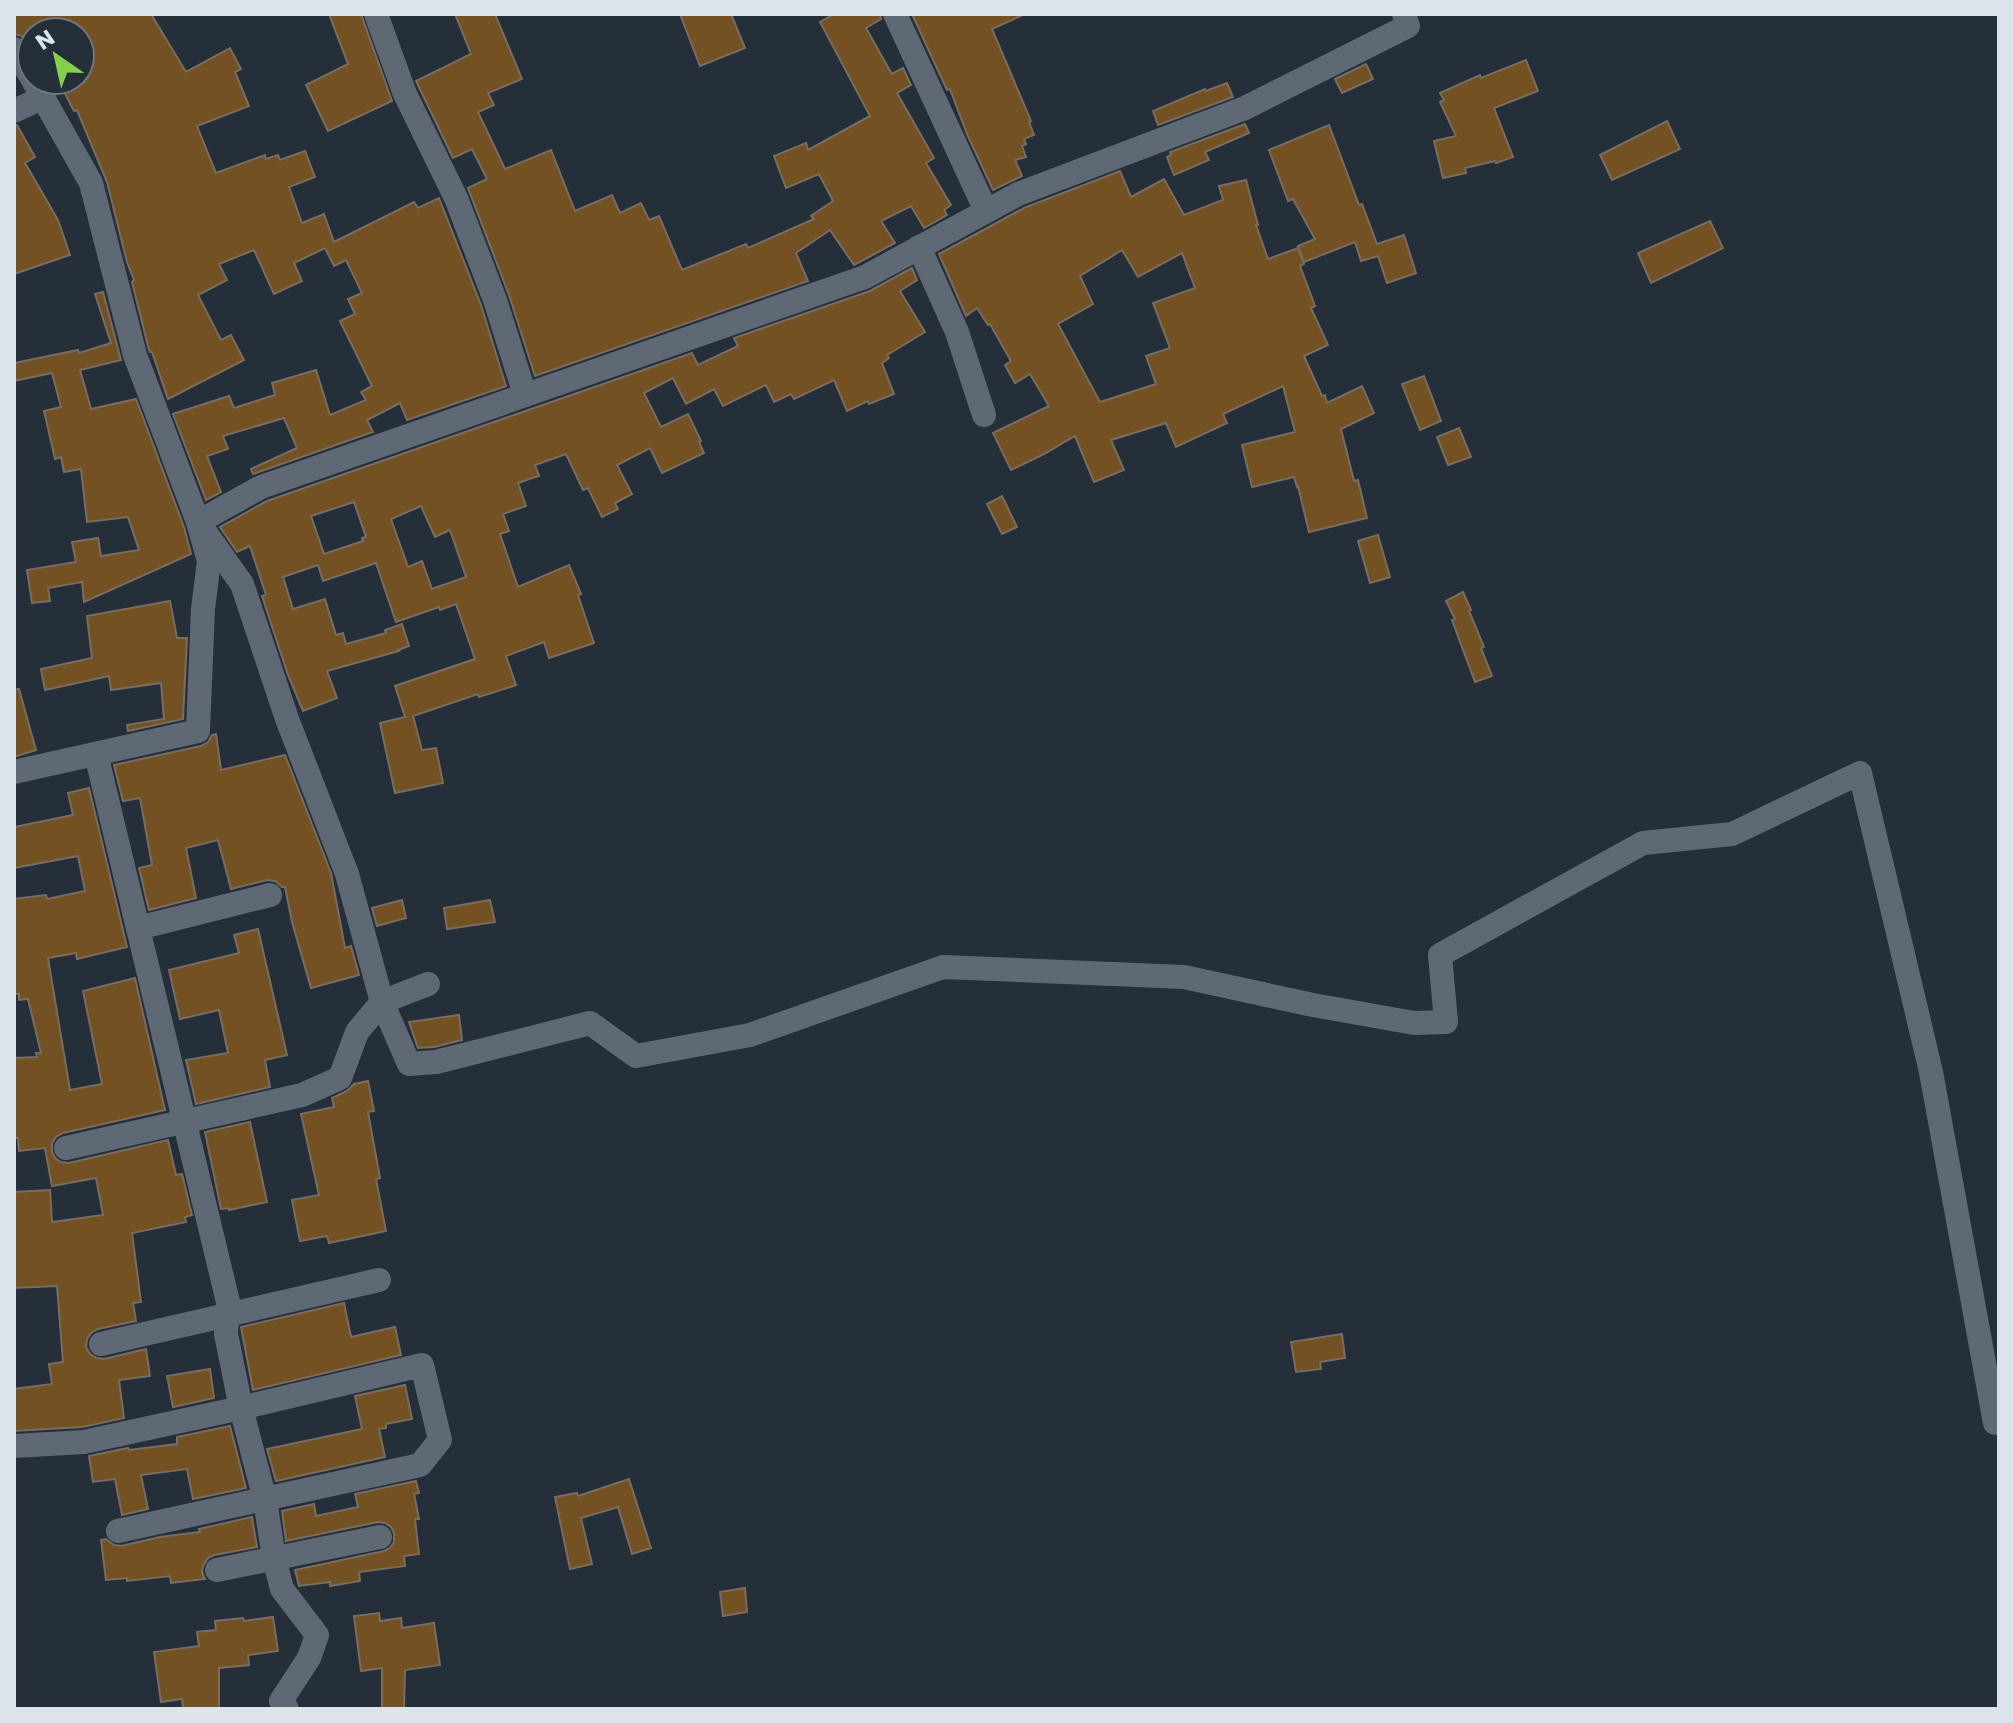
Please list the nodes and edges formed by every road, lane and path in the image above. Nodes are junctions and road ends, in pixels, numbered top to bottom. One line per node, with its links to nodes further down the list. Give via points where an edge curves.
1 (376, 14): 7 (street, via 405,94 456,198)
2 (895, 14): 5 (street)
3 (1404, 14): 5 (street, via 1408,26 1245,108)
4 (42, 96): 9 (street, via 91,183 135,355)
5 (986, 211): 6 (street)
6 (919, 247): 7 (street, via 865,277); 8 (street, via 957,332)
7 (525, 395): 9 (street, via 261,487)
8 (984, 415)
9 (198, 522): 10 (street, via 209,561 198,731); 15 (street, via 242,584 347,874)
10 (96, 754): 11 (street); 13 (street)
11 (14, 772)
12 (270, 895): 13 (street)
13 (138, 928): 16 (street)
14 (428, 984): 15 (street)
15 (382, 1002): 16 (street, via 357,1032 340,1078 302,1095); 22 (street, via 409,1064 436,1062 590,1023 636,1056 750,1035 943,967 1184,977 1414,1023 1446,1022 1440,955 1643,843 1732,834 1860,773 1931,1072)
16 (185, 1122): 17 (street); 19 (street)
17 (66, 1148)
18 (379, 1280): 19 (street)
19 (227, 1314): 20 (street); 21 (street)
20 (101, 1344)
21 (241, 1408): 23 (street, via 84,1442); 24 (street); 24 (street, via 422,1365 440,1440 420,1465)
22 (1999, 1423)
23 (14, 1446)
24 (265, 1500): 25 (street); 27 (street)
25 (118, 1531)
26 (380, 1537): 27 (street)
27 (274, 1558): 28 (street); 29 (street, via 282,1589 317,1635 281,1701)
28 (217, 1570)
29 (287, 1709)

